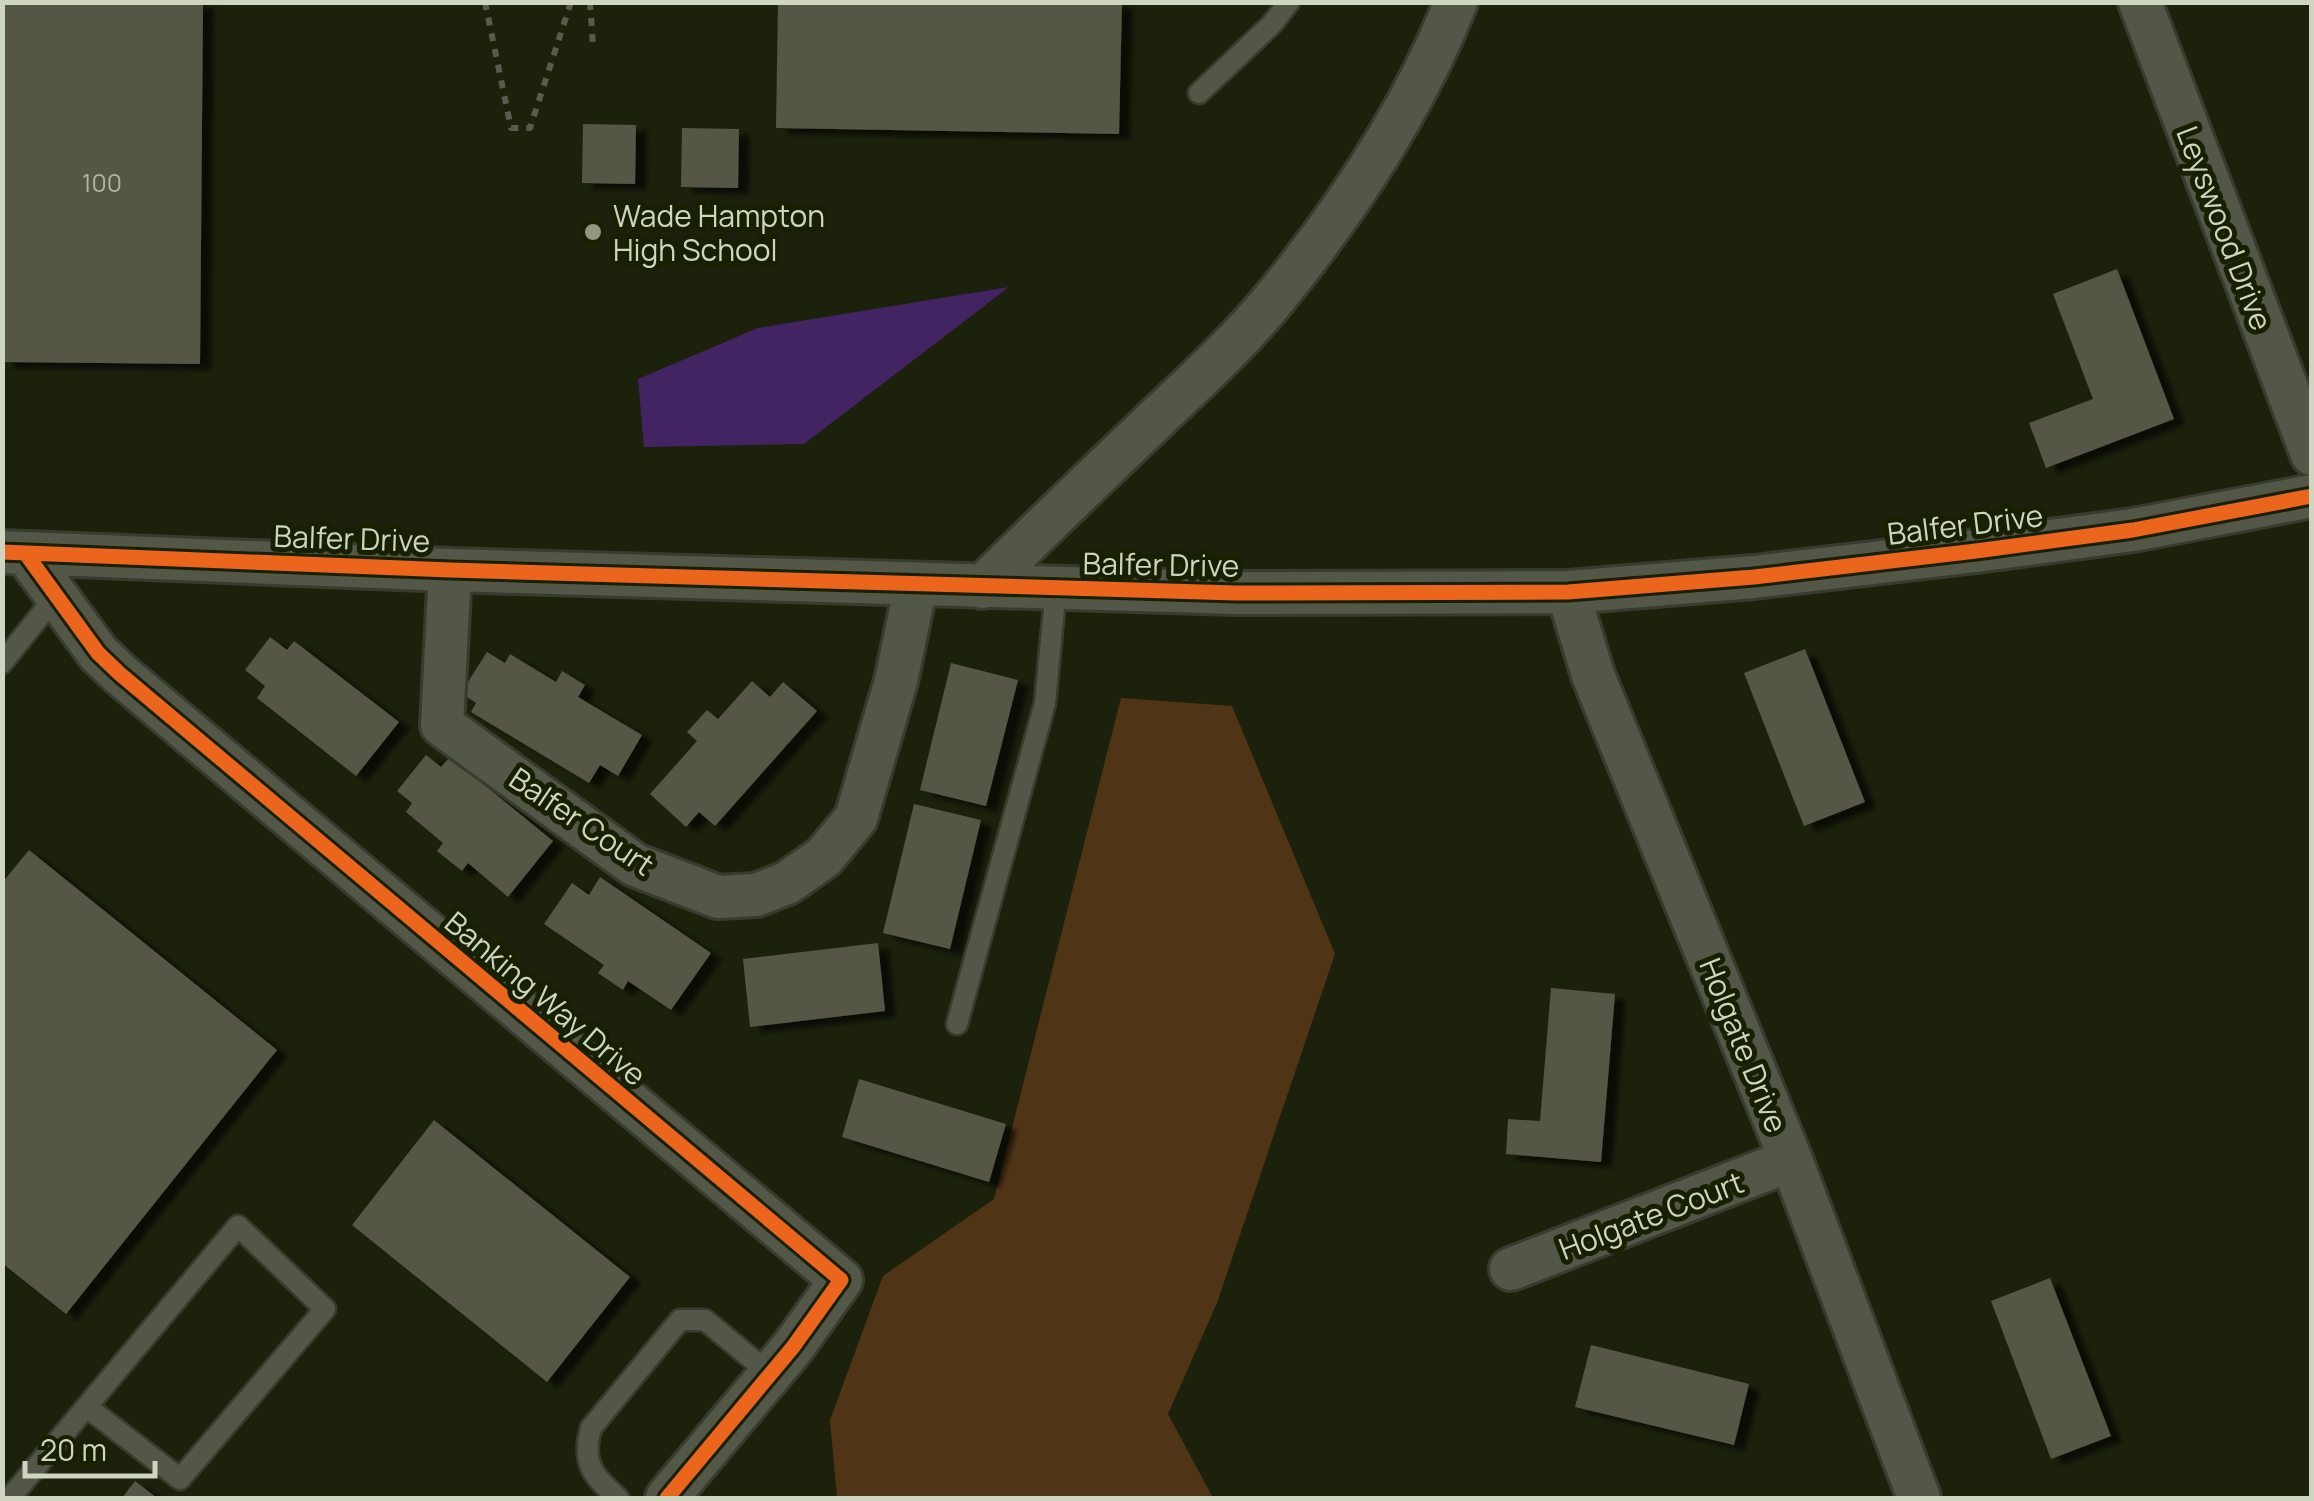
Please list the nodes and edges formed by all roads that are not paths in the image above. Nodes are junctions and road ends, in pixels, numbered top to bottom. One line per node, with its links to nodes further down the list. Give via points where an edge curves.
1 (1289, 2): 4 (lane)
2 (1456, 2): 10 (street, via 1401,114 1274,299)
3 (2140, 2): 5 (street, Leyswood Drive)
4 (1199, 92)
5 (2312, 454)
6 (2312, 496): 12 (street, Balfer Drive, via 1976,552)
7 (14, 553): 8 (street, Balfer Drive); 13 (street, Banking Way Drive)
8 (450, 570): 9 (street, Balfer Drive); 9 (street, Balfer Court, via 442,725 636,865 718,898 756,895 787,882 824,857 856,818)
9 (916, 584): 10 (street, Balfer Drive)
10 (982, 586): 11 (street, Balfer Drive)
11 (1056, 588): 12 (street, Balfer Drive); 15 (lane, via 1045,703)
12 (1568, 592): 16 (street, Holgate Drive, via 1593,675)
13 (56, 596): 14 (lane); 18 (street, Banking Way Drive, via 120,674 841,1280)
14 (2, 663)
15 (957, 1024)
16 (1792, 1160): 17 (street, Holgate Court); 23 (street, Holgate Drive)
17 (1511, 1269)
18 (770, 1374): 21 (lane, via 705,1320 680,1320 590,1428 586,1447 594,1477); 22 (street, Banking Way Drive)
19 (87, 1406): 19 (lane, via 238,1226 325,1309 180,1479); 20 (lane)
20 (10, 1498)
21 (618, 1498)
22 (666, 1498)
23 (1920, 1498)

